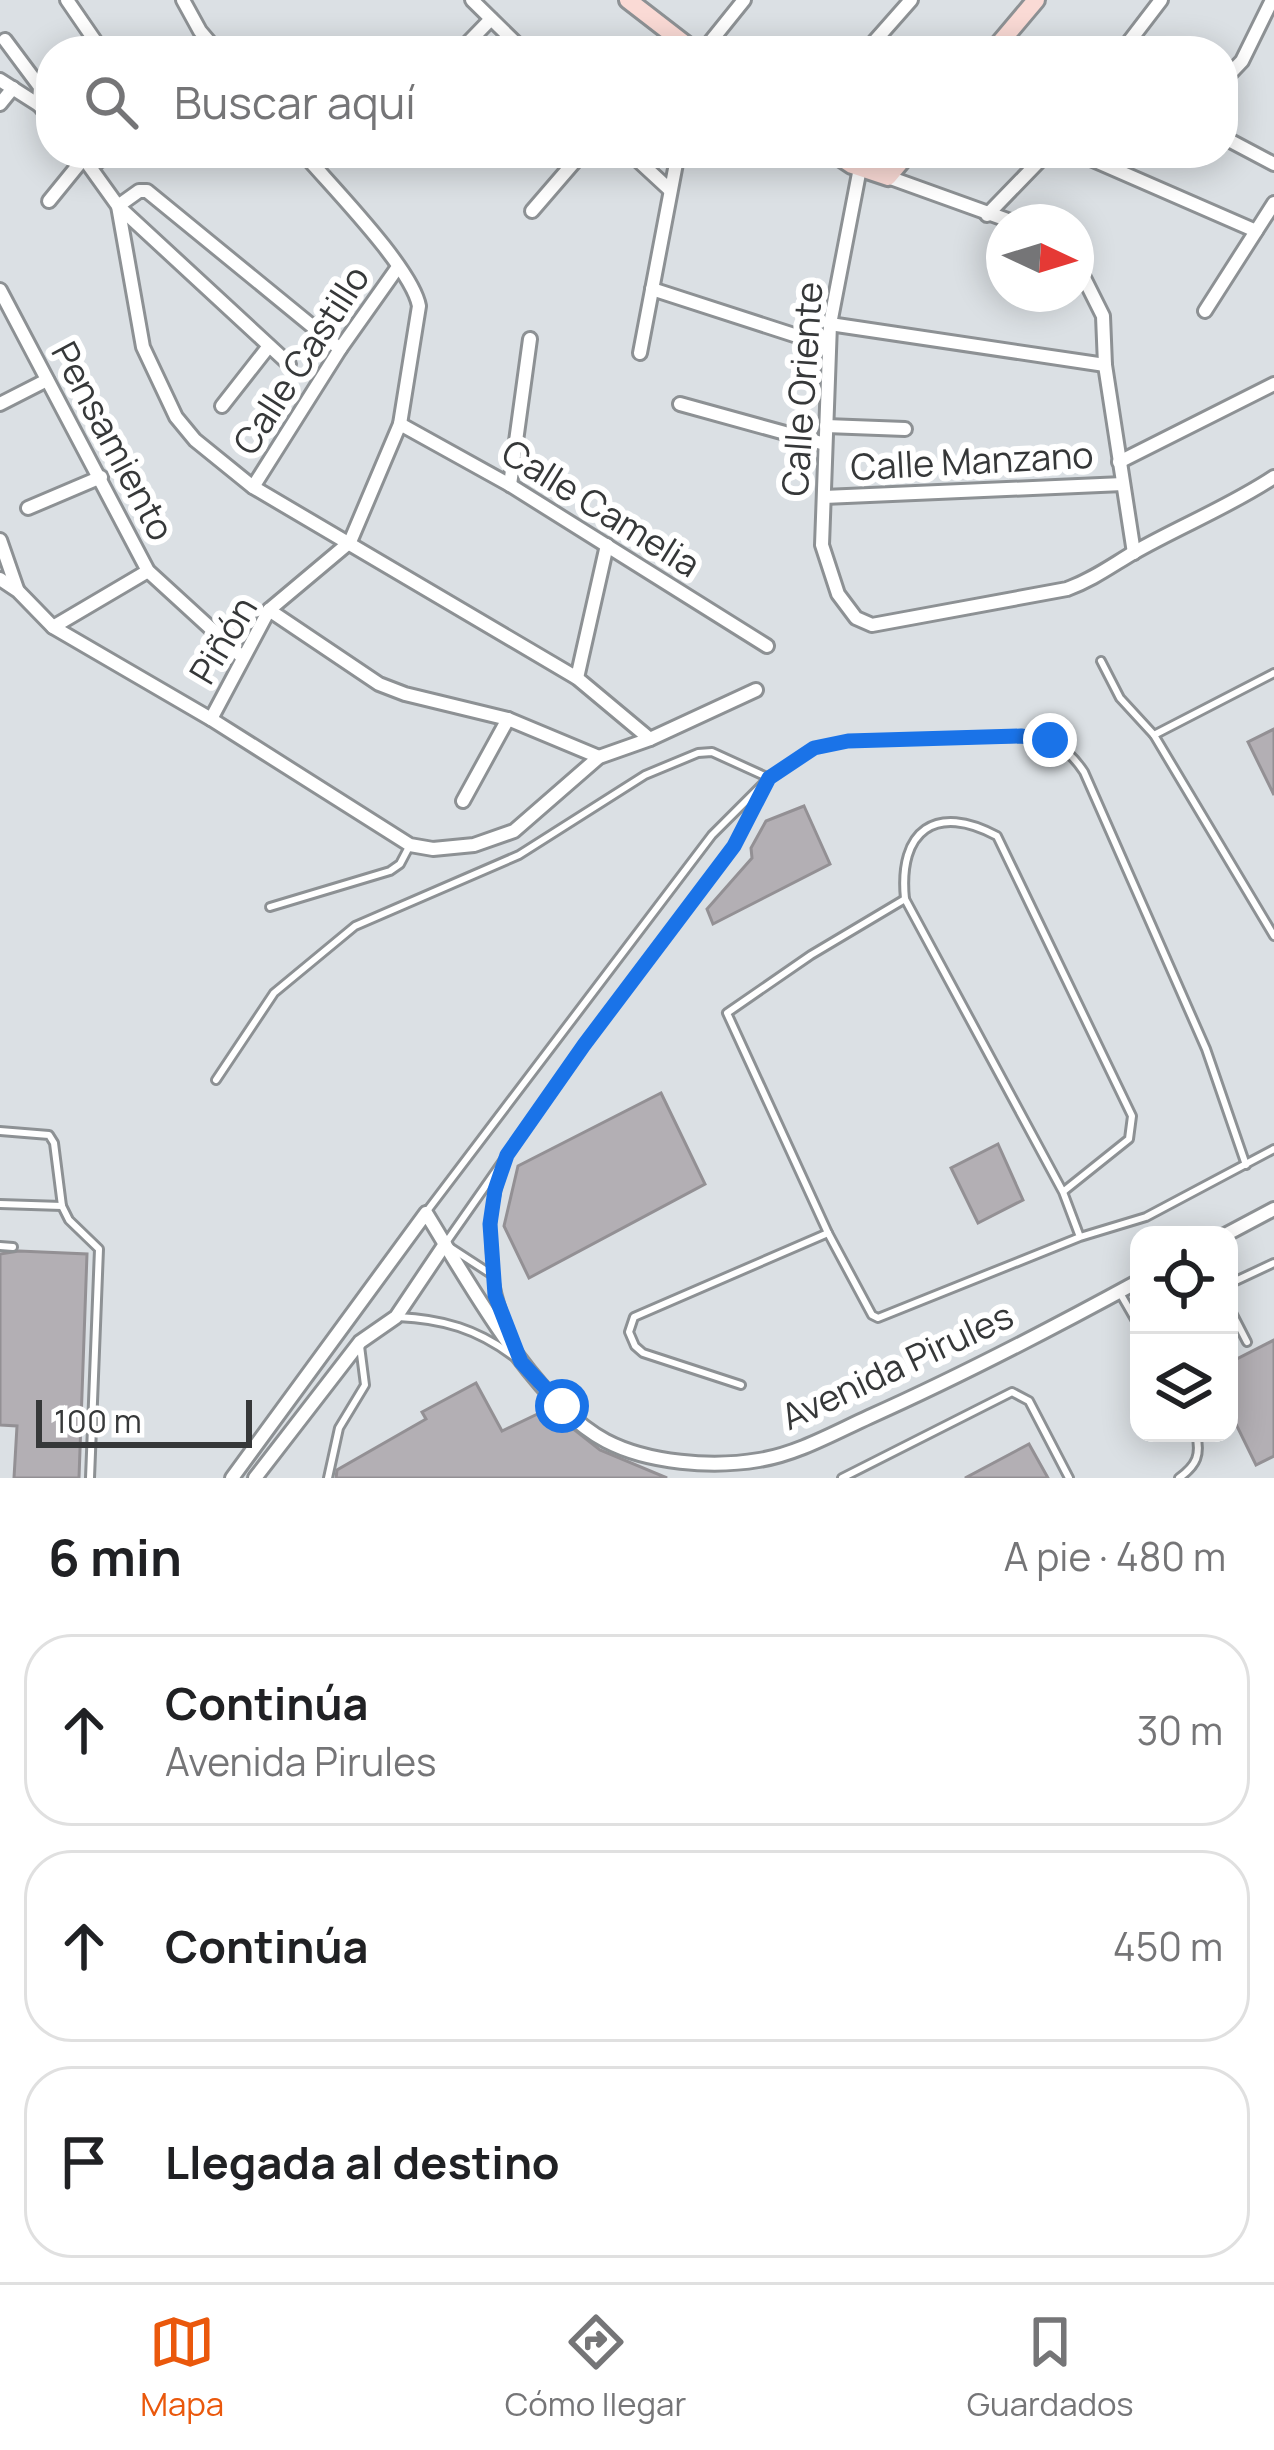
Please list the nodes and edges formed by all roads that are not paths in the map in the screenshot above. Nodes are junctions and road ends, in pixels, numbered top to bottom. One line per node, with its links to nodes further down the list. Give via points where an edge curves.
1 (67, 0): 11 (street)
2 (183, 0): 12 (street)
3 (472, 0): 10 (street)
4 (628, 0): 15 (street)
5 (744, 0): 16 (street)
6 (911, 0): 17 (street)
7 (1036, 0): 18 (street)
8 (1161, 0): 19 (street)
9 (1272, 0): 21 (street)
10 (491, 19): 13 (street); 14 (street)
11 (92, 36)
12 (204, 36)
13 (475, 36)
14 (509, 36)
15 (678, 36)
16 (712, 36)
17 (879, 36)
18 (1006, 36)
19 (1133, 36)
20 (5, 40): 22 (street)
21 (1238, 65)
22 (36, 82)
23 (6, 84): 24 (street); 25 (street)
24 (36, 103)
25 (0, 104)
26 (1238, 145): 27 (street)
27 (1274, 164)
28 (77, 168): 40 (street)
29 (91, 168): 43 (street)
30 (316, 168): 47 (street)
31 (569, 168): 44 (street)
32 (646, 168): 39 (street)
33 (675, 168): 39 (street)
34 (860, 168): 38 (street); 52 (street, Calle Oriente)
35 (895, 168): 38 (street)
36 (1032, 168): 42 (street)
37 (1112, 168): 46 (street)
38 (887, 178): 45 (street)
39 (670, 190): 48 (street)
40 (49, 201)
41 (1274, 203): 46 (street)
42 (998, 204)
43 (118, 206): 54 (street); 56 (street, via 147,191); 74 (street, via 143,347 158,384 194,440)
44 (532, 211)
45 (986, 215)
46 (1256, 231): 51 (street)
47 (398, 267): 56 (street, Calle Castillo); 65 (street, via 419,306)
48 (652, 289): 55 (street); 57 (street)
49 (0, 291): 60 (street, Pensamiento)
50 (1094, 298): 59 (street)
51 (1205, 311)
52 (830, 324): 55 (street, Calle Oriente); 59 (street)
53 (530, 339): 73 (street)
54 (269, 346): 58 (street); 64 (street)
55 (828, 346): 66 (street, Calle Oriente)
56 (340, 349): 74 (street, Calle Castillo)
57 (640, 353)
58 (289, 364)
59 (1105, 365): 69 (street)
60 (47, 380): 62 (street); 70 (street, Pensamiento)
61 (1274, 384): 69 (street, Calle Manzano)
62 (0, 404)
63 (680, 404): 68 (street)
64 (223, 406)
65 (400, 424): 73 (street, Calle Camelia); 78 (street)
66 (826, 426): 67 (street); 68 (street, Calle Oriente)
67 (905, 429)
68 (825, 444): 75 (street, Calle Oriente)
69 (1119, 461): 72 (street)
70 (101, 477): 76 (street); 81 (street, Pensamiento)
71 (1274, 478): 80 (street)
72 (1123, 484): 75 (street, Calle Manzano); 80 (street)
73 (510, 485): 79 (street, Calle Camelia)
74 (253, 487): 78 (street)
75 (824, 497): 80 (street, Calle Oriente, via 822,545 838,594 872,625 1067,589)
76 (28, 508)
77 (0, 539): 83 (street)
78 (350, 542): 84 (street, Piñón); 90 (street)
79 (607, 545): 86 (street, Calle Camelia); 90 (street)
80 (1134, 553)
81 (148, 571): 85 (street); 87 (street, Pensamiento)
82 (0, 580): 83 (street)
83 (18, 590): 85 (street)
84 (269, 610): 87 (street, Piñón); 93 (street, via 379,684)
85 (53, 628): 92 (street)
86 (767, 646)
87 (242, 657): 92 (street, Piñón)
88 (1101, 661): 94 (lane, via 1120,698)
89 (1274, 673): 94 (lane)
90 (578, 678): 95 (street)
91 (756, 690): 95 (street)
92 (208, 717): 99 (street)
93 (508, 719): 96 (street); 98 (street)
94 (1154, 735): 102 (lane)
95 (650, 740): 96 (street)
96 (599, 757): 99 (street, via 514,831 474,845)
97 (769, 778): 103 (lane, via 698,753 645,775 519,855 355,926 274,993); 106 (lane, via 734,846); 107 (lane, via 814,748 848,741 1021,736 1071,752 1206,1049); 112 (lane, via 712,835)
98 (463, 800)
99 (410, 845): 101 (lane, via 390,871)
100 (905, 899): 108 (lane); 108 (lane, via 908,847 925,830 970,822 997,836 1132,1116 1130,1139); 114 (lane, via 727,1013)
101 (270, 907)
102 (1274, 936)
103 (216, 1080)
104 (0, 1131): 110 (lane, via 49,1135)
105 (1274, 1149): 107 (lane)
106 (507, 1155): 116 (lane); 120 (lane, via 490,1224)
107 (1246, 1165): 115 (lane, via 1147,1217)
108 (1064, 1192): 115 (lane)
109 (0, 1204): 110 (lane)
110 (62, 1206): 134 (lane, via 100,1252)
111 (1274, 1209): 113 (street)
112 (425, 1213): 116 (street, Avenida Pirules); 131 (street)
113 (1238, 1228)
114 (828, 1233): 115 (lane, via 878,1318); 130 (lane, via 634,1317 628,1331 643,1353)
115 (1080, 1237)
116 (445, 1244): 120 (lane); 125 (street); 129 (street, Avenida Pirules)
117 (0, 1246): 118 (lane)
118 (13, 1247)
119 (1274, 1263): 121 (lane)
120 (491, 1274): 129 (lane)
121 (1238, 1279)
122 (1130, 1286): 123 (street, Avenida Pirules)
123 (1120, 1292): 124 (lane); 129 (street, Avenida Pirules, via 895,1405 760,1460 659,1458 605,1441)
124 (1130, 1310)
125 (396, 1317): 127 (street); 129 (lane, via 448,1322)
126 (1238, 1324): 128 (lane)
127 (360, 1342): 132 (street); 137 (lane, via 365,1385 339,1428)
128 (1247, 1342)
129 (521, 1362)
130 (741, 1385)
131 (292, 1401): 132 (street); 135 (street)
132 (305, 1412): 136 (street)
133 (1197, 1442): 140 (lane, via 1192,1469)
134 (89, 1478)
135 (232, 1478)
136 (256, 1478)
137 (328, 1478)
138 (842, 1478): 139 (lane, via 1012,1392 1029,1401)
139 (1070, 1478)
140 (1179, 1478)

